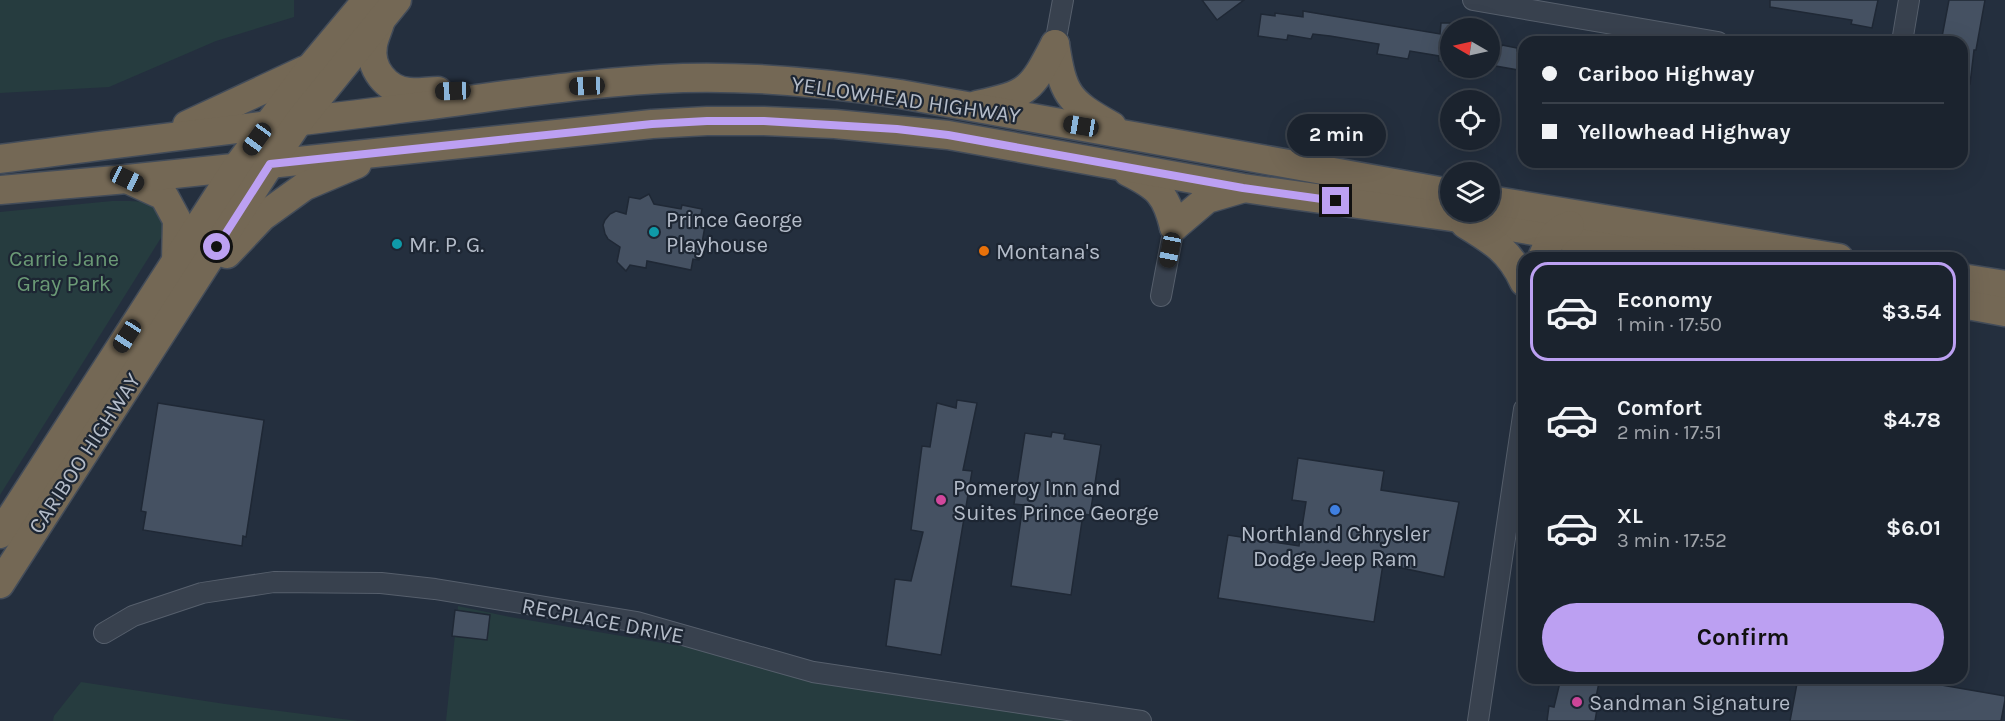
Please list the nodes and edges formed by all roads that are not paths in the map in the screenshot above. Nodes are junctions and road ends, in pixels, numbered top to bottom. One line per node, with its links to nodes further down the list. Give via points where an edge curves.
1 (1064, 0): 7 (street)
2 (1909, 0): 6 (street)
3 (1481, 1): 5 (street)
4 (382, 6): 8 (highway, CARIBOO HIGHWAY); 9 (highway, via 373,58 380,77 398,89 408,92); 11 (highway, CARIBOO HIGHWAY)
5 (1683, 36)
6 (1903, 36)
7 (1055, 44): 10 (highway, via 1031,85 1006,99); 13 (highway, via 1060,76 1071,99)
8 (310, 68): 12 (highway, CARIBOO HIGHWAY); 14 (highway)
9 (587, 86): 10 (highway, YELLOWHEAD HIGHWAY, via 681,78 760,80 854,87); 11 (highway, YELLOWHEAD HIGHWAY)
10 (967, 107): 13 (highway, YELLOWHEAD HIGHWAY)
11 (299, 121): 12 (highway, YELLOWHEAD HIGHWAY); 17 (highway, CARIBOO HIGHWAY)
12 (268, 124): 14 (highway, YELLOWHEAD HIGHWAY); 19 (highway, CARIBOO HIGHWAY)
13 (1127, 134): 24 (highway, YELLOWHEAD HIGHWAY)
14 (156, 138): 16 (highway, YELLOWHEAD HIGHWAY)
15 (386, 152): 17 (highway, YELLOWHEAD HIGHWAY); 18 (highway, YELLOWHEAD HIGHWAY, via 652,124 764,121 948,135); 38 (highway, via 297,191 262,217)
16 (0, 159)
17 (270, 164): 19 (highway, YELLOWHEAD HIGHWAY); 38 (highway, CARIBOO HIGHWAY)
18 (1113, 164): 21 (highway, YELLOWHEAD HIGHWAY); 29 (highway, via 1156,189 1169,204)
19 (236, 168): 20 (highway, YELLOWHEAD HIGHWAY); 33 (highway, CARIBOO HIGHWAY)
20 (127, 179): 22 (highway, YELLOWHEAD HIGHWAY); 33 (highway, via 164,196 177,220)
21 (1243, 188): 25 (highway, YELLOWHEAD HIGHWAY); 29 (highway, via 1207,199)
22 (0, 190)
23 (1500, 202): 28 (highway)
24 (1440, 203)
25 (1440, 204)
26 (1471, 222): 34 (highway, via 1503,249)
27 (1491, 222): 30 (highway, YELLOWHEAD HIGHWAY)
28 (1635, 225): 30 (highway, via 1570,225 1562,228); 32 (highway)
29 (1174, 227): 37 (street)
30 (1548, 246): 31 (highway, YELLOWHEAD HIGHWAY)
31 (1649, 252)
32 (1802, 252)
33 (176, 261): 42 (highway, CARIBOO HIGHWAY)
34 (1518, 271)
35 (1968, 279): 36 (highway)
36 (2005, 285)
37 (1161, 296)
38 (180, 303): 43 (highway, CARIBOO HIGHWAY)
39 (1968, 305): 40 (highway)
40 (2005, 312)
41 (1518, 450): 46 (street)
42 (0, 534)
43 (0, 584)
44 (104, 633): 45 (street, RECPLACE DRIVE, via 133,616 202,593 274,582 381,583 637,622 813,672)
45 (1141, 721)
46 (1478, 721)

